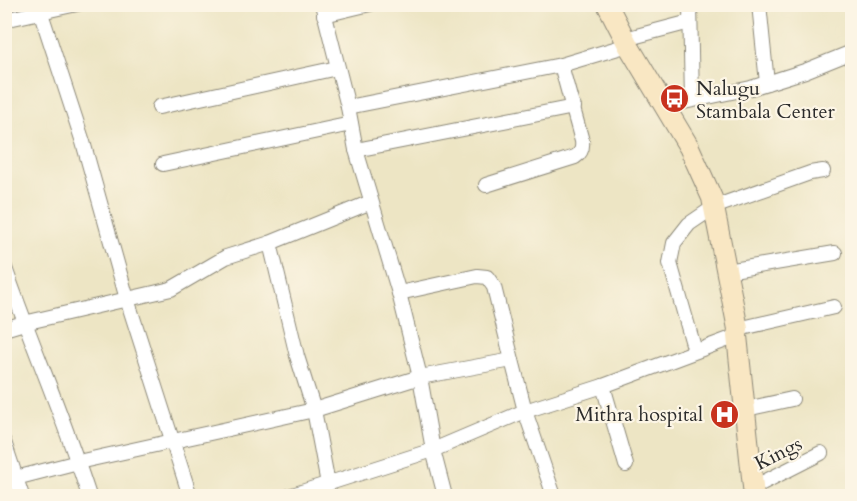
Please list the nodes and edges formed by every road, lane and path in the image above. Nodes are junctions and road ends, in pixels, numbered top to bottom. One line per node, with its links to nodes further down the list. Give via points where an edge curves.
1 (78, 4): 6 (street)
2 (370, 4): 7 (street)
3 (607, 4): 10 (street)
4 (690, 4): 9 (street)
5 (759, 4): 14 (street)
6 (40, 9): 8 (street); 32 (street)
7 (323, 10): 13 (street)
8 (4, 20)
9 (690, 22): 10 (street); 15 (street)
10 (627, 42): 12 (street); 16 (street)
11 (852, 52): 14 (street)
12 (561, 65): 18 (street); 19 (street)
13 (337, 68): 17 (street); 18 (street)
14 (767, 83): 15 (street)
15 (692, 100): 16 (street)
16 (665, 106): 26 (street, via 689,147)
17 (159, 107)
18 (348, 107): 20 (street)
19 (574, 107): 21 (street); 24 (street, via 583,148 580,154)
20 (351, 124): 21 (street); 22 (street)
21 (357, 150): 25 (street)
22 (163, 164)
23 (823, 171): 26 (street)
24 (486, 185)
25 (371, 202): 27 (street); 31 (street)
26 (714, 207): 30 (street); 37 (street, via 689,224 674,243 670,263)
27 (270, 243): 32 (street, via 226,257 171,289); 43 (street)
28 (835, 253): 30 (street)
29 (4, 265): 34 (street)
30 (727, 271): 36 (street)
31 (399, 293): 38 (street, via 487,277 494,287); 39 (street)
32 (127, 299): 34 (street); 46 (street)
33 (834, 307): 36 (street)
34 (24, 322): 35 (street); 49 (street)
35 (4, 329)
36 (738, 333): 37 (street); 42 (street)
37 (695, 351): 40 (street)
38 (512, 360): 39 (street); 44 (street)
39 (420, 377): 43 (street); 47 (street)
40 (603, 386): 44 (street); 50 (street)
41 (792, 399): 42 (street)
42 (746, 409): 53 (street)
43 (314, 410): 46 (street); 52 (street)
44 (525, 411): 47 (street); 59 (street)
45 (4, 442): 51 (street)
46 (174, 442): 49 (street); 56 (street)
47 (433, 450): 52 (street); 58 (street)
48 (821, 453): 53 (street, Kings)
49 (78, 462): 51 (street); 55 (street)
50 (626, 465)
51 (11, 480): 54 (street)
52 (328, 484): 57 (street)
53 (754, 492)
54 (22, 496)
55 (89, 496)
56 (190, 496)
57 (289, 496)
58 (445, 496)
59 (554, 496)

